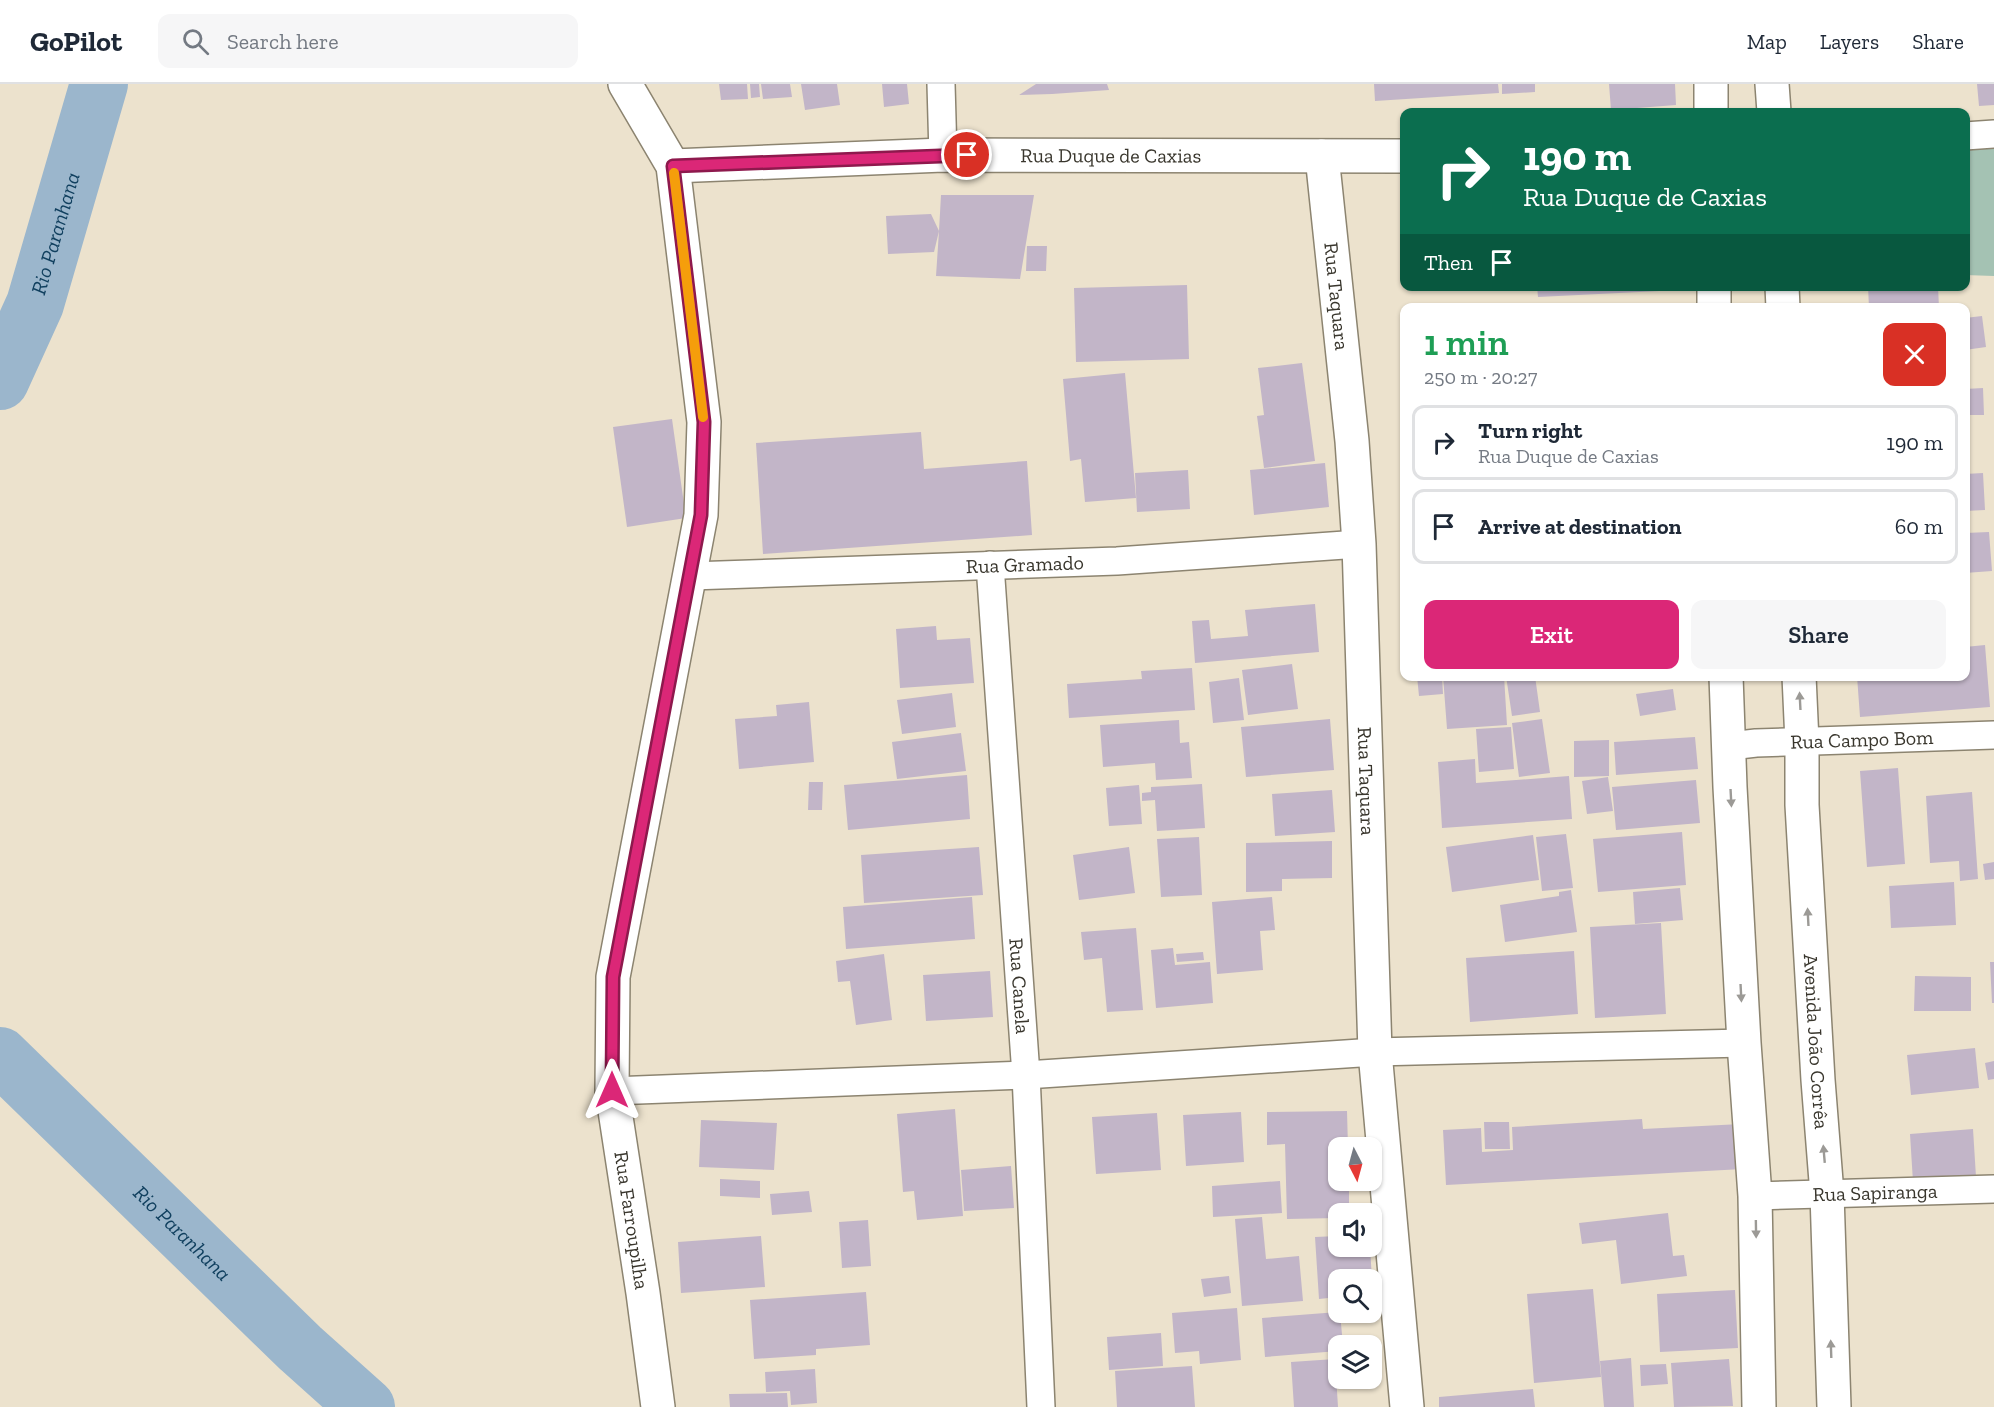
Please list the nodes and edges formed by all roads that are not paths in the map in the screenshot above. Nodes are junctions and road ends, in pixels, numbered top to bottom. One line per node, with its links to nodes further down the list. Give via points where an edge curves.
1 (625, 84): 12 (street, Rua Farroupilha)
2 (941, 84): 9 (street)
3 (1711, 84): 5 (street)
4 (1772, 84): 6 (street)
5 (1712, 108)
6 (1774, 108)
7 (1994, 134): 8 (street)
8 (1970, 136)
9 (943, 155): 10 (street, Rua Duque de Caxias); 12 (street, Rua Duque de Caxias)
10 (1322, 156): 11 (street, Rua Duque de Caxias); 13 (street, Rua Taquara)
11 (1400, 156)
12 (673, 166): 15 (street, Rua Farroupilha, via 704,422 701,515)
13 (1359, 544): 14 (street, Rua Gramado, via 1117,561); 22 (street, Rua Taquara)
14 (990, 565): 15 (street, Rua Gramado); 23 (street, Rua Canela)
15 (690, 576): 24 (street, Rua Farroupilha, via 613,977)
16 (1726, 681): 20 (street)
17 (1799, 681): 19 (street, Avenida João Corrêa, one-way to 17)
18 (1994, 735): 19 (street, Rua Campo Bom)
19 (1802, 742): 20 (street, Rua Campo Bom); 26 (street, Avenida João Corrêa, one-way to 19, via 1803,817)
20 (1730, 746): 21 (street, one-way to 21)
21 (1744, 1043): 22 (street); 27 (street)
22 (1375, 1052): 23 (street); 30 (street, Rua Taquara)
23 (1026, 1075): 24 (street); 29 (street, Rua Canela)
24 (612, 1090): 28 (street, Rua Farroupilha)
25 (1994, 1189): 26 (street, Rua Sapiranga)
26 (1827, 1194): 27 (street, Rua Sapiranga); 32 (street, Avenida João Corrêa, one-way to 26)
27 (1755, 1196): 31 (street, one-way to 31)
28 (658, 1407)
29 (1041, 1407)
30 (1407, 1407)
31 (1759, 1407)
32 (1834, 1407)

